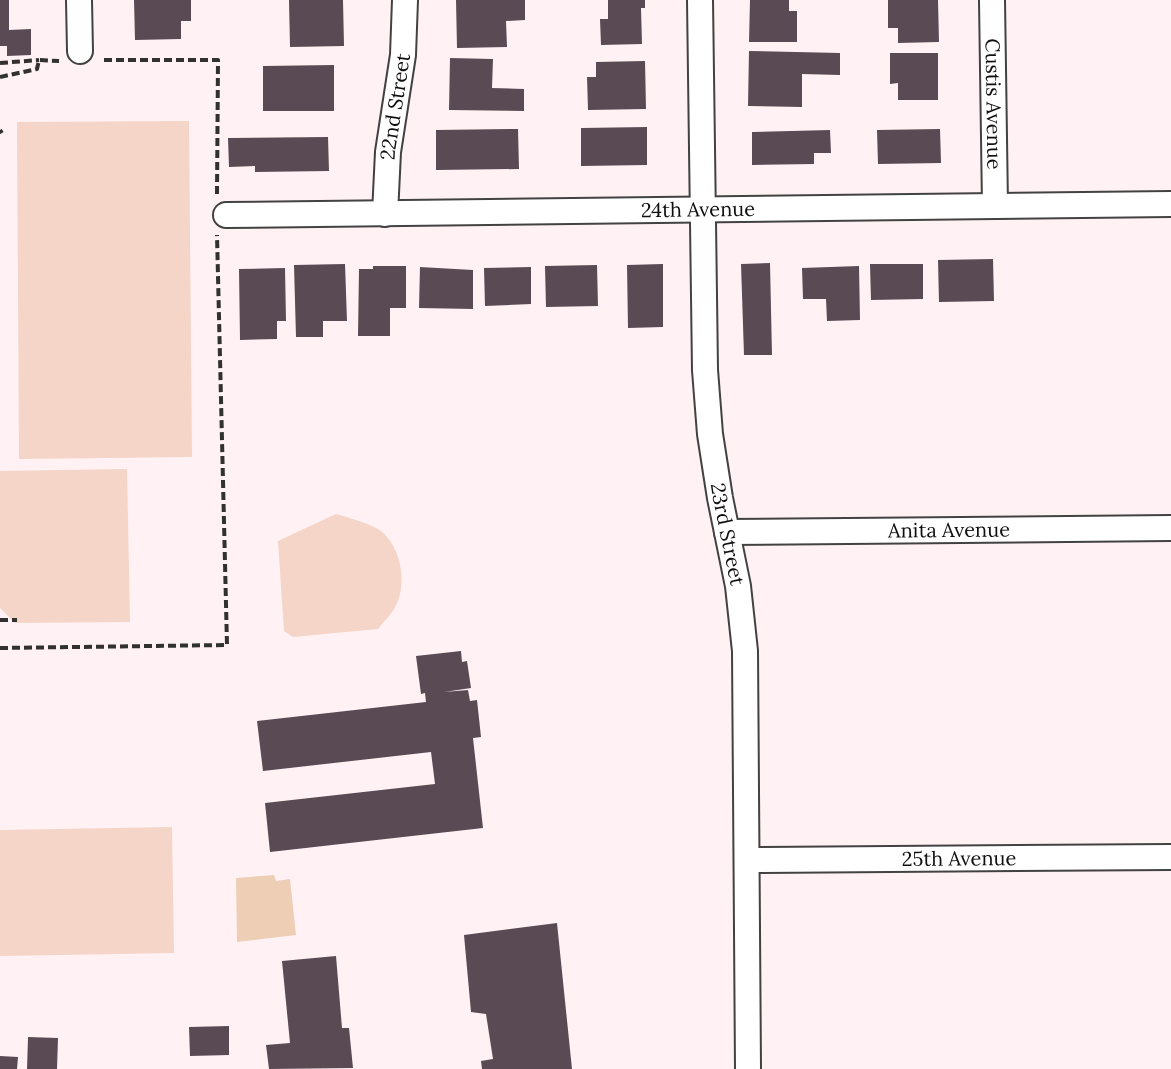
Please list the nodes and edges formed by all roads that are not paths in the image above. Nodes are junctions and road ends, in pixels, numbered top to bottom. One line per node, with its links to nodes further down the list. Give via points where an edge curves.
1 (79, 0): 5 (street)
2 (405, 0): 10 (street, 22nd Street)
3 (700, 0): 8 (street, 23rd Street)
4 (992, 0): 7 (street, Custis Avenue)
5 (80, 51)
6 (1171, 204): 7 (street, 24th Avenue)
7 (995, 206): 8 (street, 24th Avenue)
8 (703, 210): 10 (street, 24th Avenue); 12 (street, 23rd Street, via 705,370)
9 (220, 211): 10 (street, 24th Avenue)
10 (385, 214)
11 (1171, 528): 12 (street, Anita Avenue)
12 (727, 532): 14 (street, 23rd Street, via 745,651)
13 (1171, 857): 14 (street, 25th Avenue)
14 (747, 860): 15 (street, 23rd Street)
15 (748, 1069)

